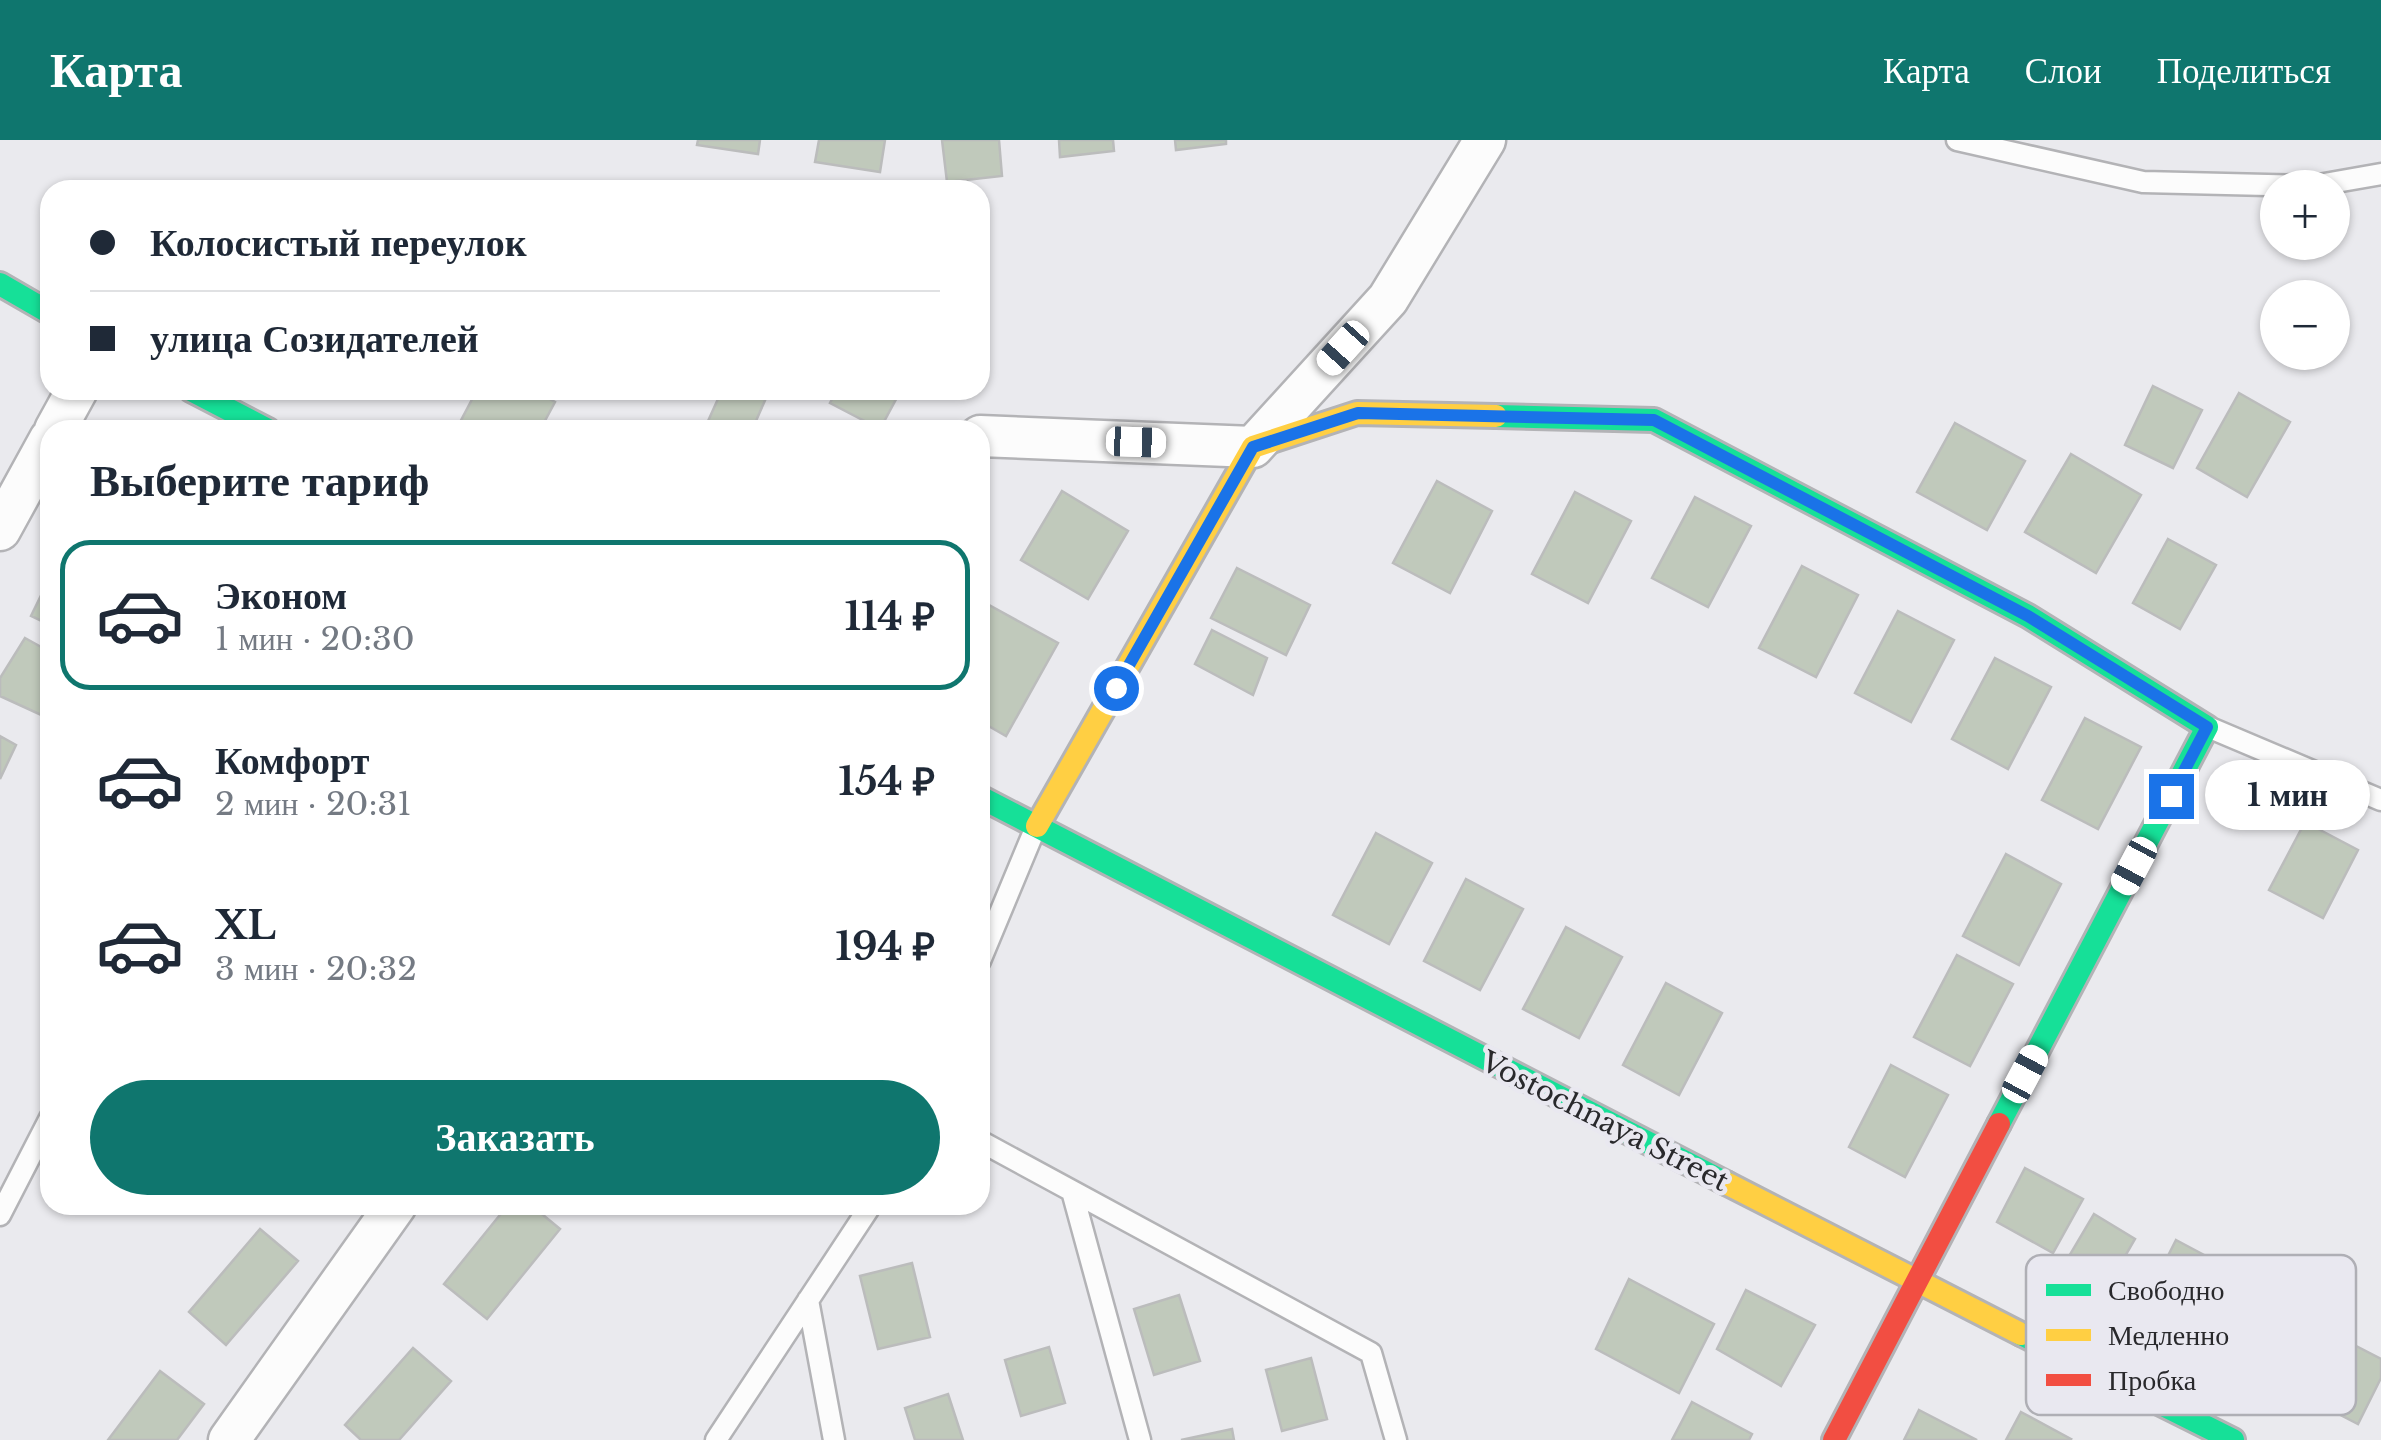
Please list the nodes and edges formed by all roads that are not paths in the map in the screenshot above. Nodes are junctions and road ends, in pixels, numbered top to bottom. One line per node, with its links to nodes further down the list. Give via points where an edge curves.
1 (1485, 140): 9 (street, via 1388,299)
2 (1957, 140): 3 (lane, via 2143,182 2314,186)
3 (2381, 174)
4 (0, 284): 5 (street)
5 (40, 307)
6 (210, 400): 7 (street)
7 (249, 420)
8 (990, 436): 9 (street)
9 (1253, 447): 12 (street, via 1358,413 1654,420 2028,616); 15 (street)
10 (40, 457): 11 (street)
11 (0, 530)
12 (2207, 727): 13 (lane); 23 (street)
13 (2381, 800)
14 (990, 802): 15 (street, Vostochnaya Street)
15 (1037, 826): 16 (lane); 23 (street, Vostochnaya Street)
16 (990, 937)
17 (40, 1137): 20 (lane)
18 (990, 1145): 19 (lane)
19 (1072, 1190): 30 (lane); 31 (lane, via 1371,1352)
20 (0, 1215)
21 (389, 1215): 27 (street)
22 (864, 1215): 24 (lane)
23 (1916, 1282): 25 (street, Vostochnaya Street); 32 (street)
24 (808, 1300): 28 (lane); 29 (lane)
25 (2026, 1337)
26 (2183, 1415): 33 (street, Vostochnaya Street)
27 (229, 1440)
28 (716, 1440)
29 (834, 1440)
30 (1140, 1440)
31 (1396, 1440)
32 (1834, 1440)
33 (2233, 1440)

